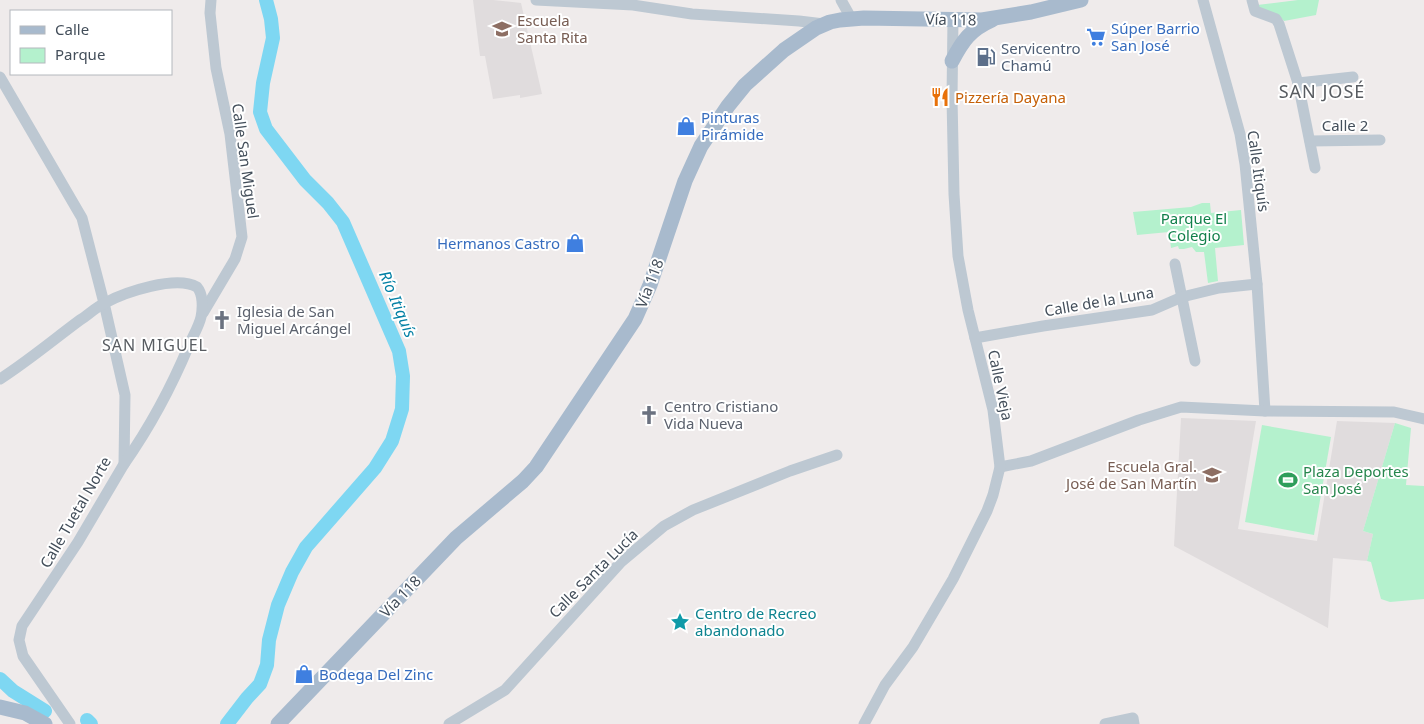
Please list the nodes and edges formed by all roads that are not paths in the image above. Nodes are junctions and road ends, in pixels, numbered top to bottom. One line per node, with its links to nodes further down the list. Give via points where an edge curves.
1 (211, 0): 22 (street, Calle San Miguel, via 216,68 230,134 242,237 235,259)
2 (536, 0): 10 (street, via 634,5 692,14)
3 (841, 0): 7 (street)
4 (1081, 0): 9 (main road, Vía 118)
5 (1203, 0): 19 (street, Calle Itiquís, via 1240,134)
6 (1252, 0): 14 (street, via 1255,10 1276,19 1279,24)
7 (851, 18): 8 (main road, Vía 118); 10 (main road, Vía 118)
8 (953, 19): 9 (main road, Vía 118); 11 (street, Calle Vieja)
9 (994, 19): 11 (main road, via 969,34)
10 (824, 24): 35 (main road, Vía 118, via 807,33 763,68 739,92 711,129 685,181 650,285 635,319 536,467 456,538)
11 (952, 61): 23 (street, Calle Vieja, via 955,223 958,256)
12 (0, 77): 21 (street, Calle Tuetal Norte, via 82,218)
13 (1353, 77): 14 (street)
14 (1298, 83): 15 (street)
15 (1310, 140): 16 (street, Calle 2); 17 (street)
16 (1380, 140)
17 (1316, 168)
18 (1175, 264): 20 (street)
19 (1257, 284): 20 (street, Calle de la Luna, via 1219,288); 26 (street, Calle Itiquís)
20 (1182, 297): 23 (street, Calle de la Luna, via 1152,310); 24 (street)
21 (104, 303): 22 (street, via 165,284 186,283 199,290); 25 (street); 29 (street, Calle Tuetal Norte, via 125,395)
22 (201, 317): 29 (street, Calle San Miguel, via 176,378)
23 (975, 338): 30 (street, Calle Vieja, via 992,410)
24 (1195, 361)
25 (0, 379)
26 (1265, 411): 27 (street, via 1394,412); 30 (street, via 1181,407 1031,461)
27 (1424, 419)
28 (837, 455): 36 (street, Calle Santa Lucía, via 693,510 664,526 621,562 505,690)
29 (124, 464): 34 (street, Calle Tuetal Norte, via 78,542 22,626 19,640 23,656)
30 (1000, 467): 37 (street, Calle Vieja, via 987,511 953,579)
31 (0, 707): 33 (main road, via 25,713)
32 (1134, 721): 38 (street)
33 (45, 724)
34 (70, 724)
35 (278, 724)
36 (449, 724)
37 (864, 724)
38 (1105, 724)

